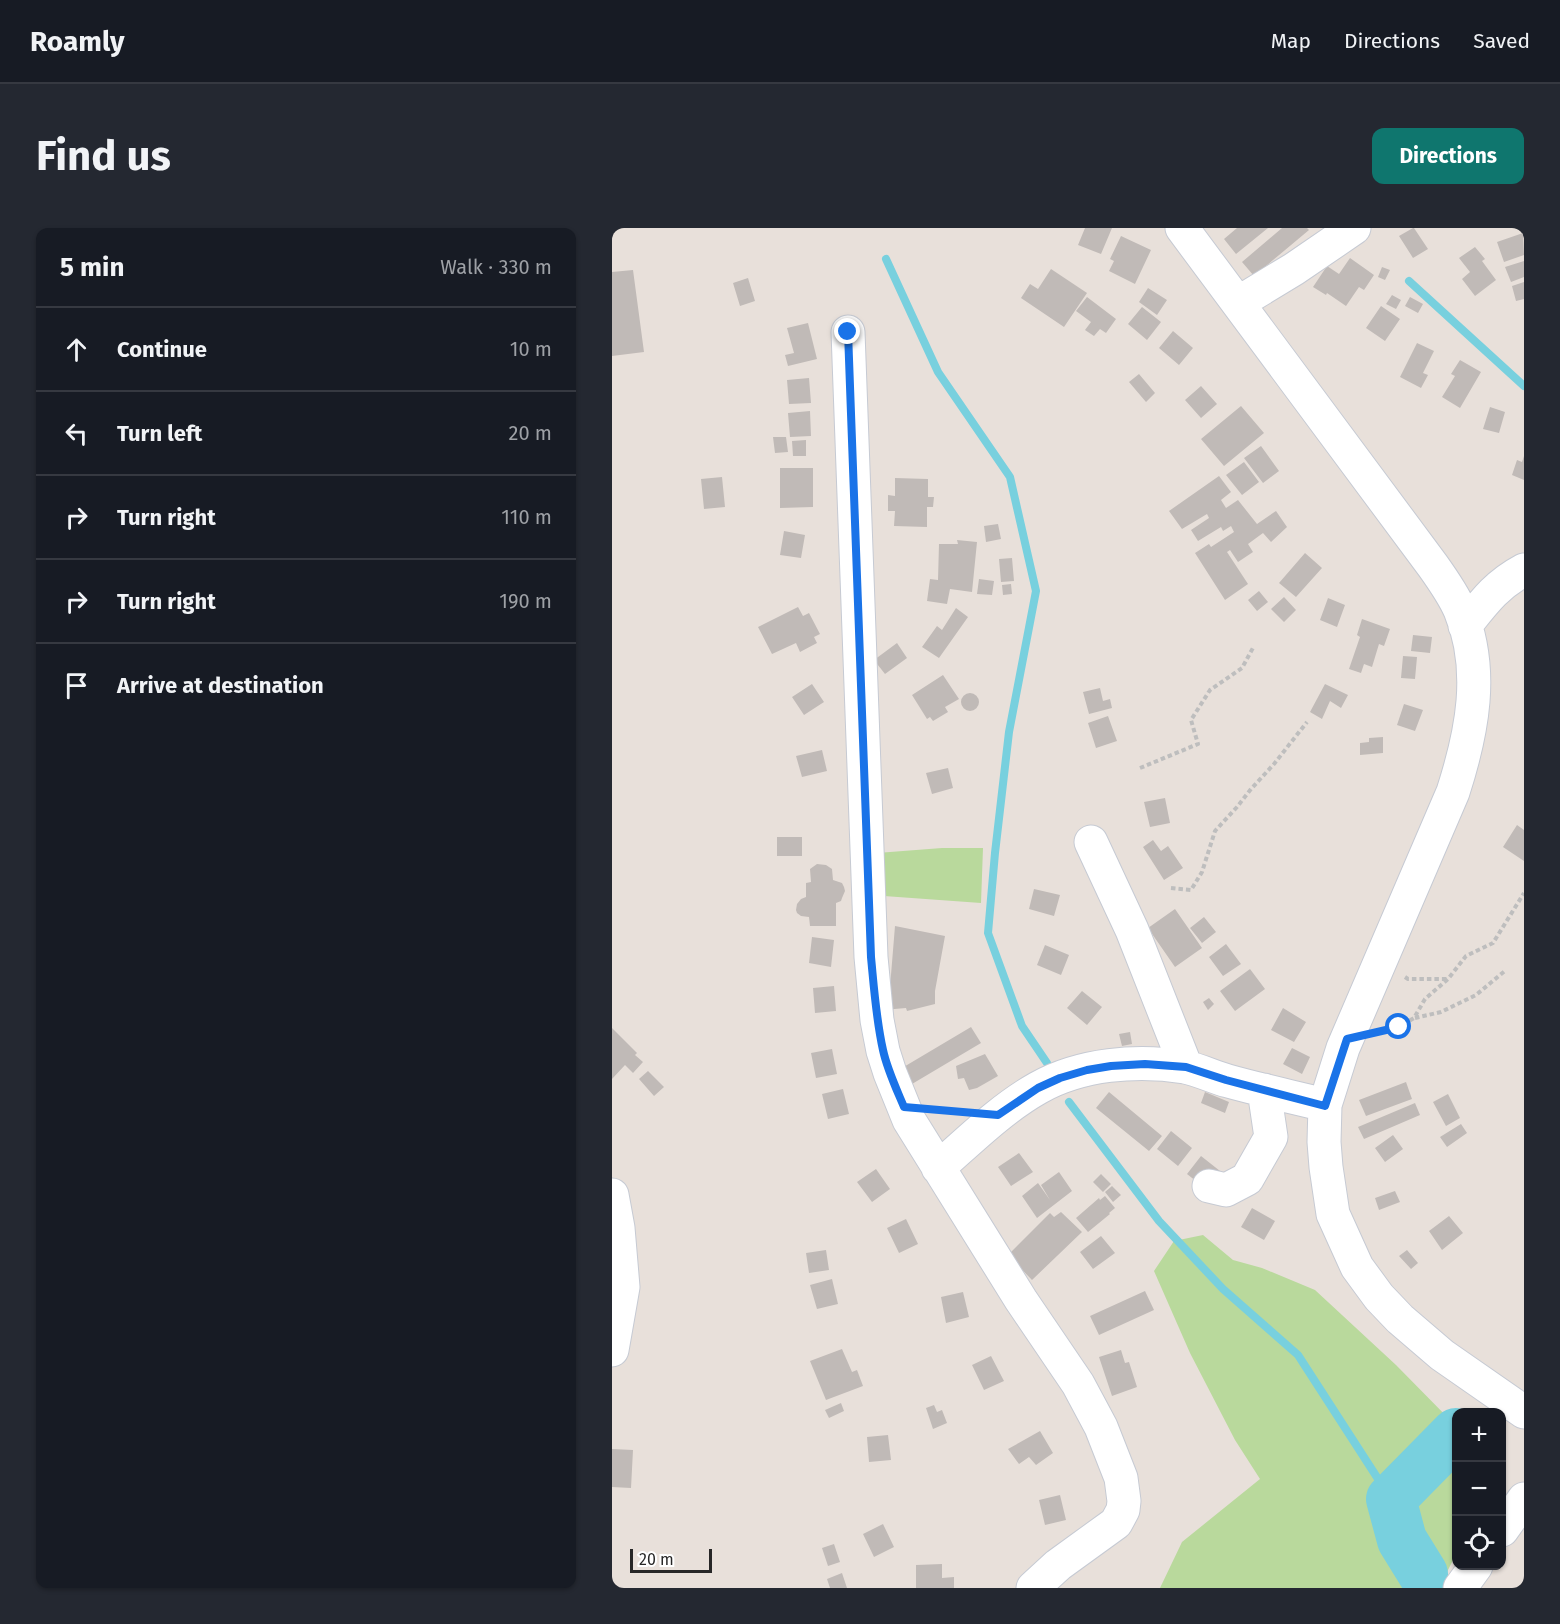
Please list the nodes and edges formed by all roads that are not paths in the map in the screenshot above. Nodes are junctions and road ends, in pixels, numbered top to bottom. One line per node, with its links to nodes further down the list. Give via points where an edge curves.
1 (1182, 228): 3 (street)
2 (1354, 228): 3 (street)
3 (1238, 303): 6 (street, via 1433,566 1460,610)
4 (848, 332): 11 (street, via 871,957 883,1051 909,1120)
5 (1524, 570): 6 (street, via 1491,592)
6 (1465, 626): 10 (street, via 1475,691 1465,755 1454,792 1347,1039)
7 (1091, 842): 8 (street, via 1132,930)
8 (1186, 1067): 9 (street); 11 (street, via 1111,1066 1060,1078 998,1115)
9 (1264, 1090): 10 (street); 12 (street, via 1272,1137 1247,1179 1226,1190)
10 (1325, 1106): 15 (street, via 1324,1142 1333,1214 1357,1267 1400,1319 1442,1355)
11 (938, 1168): 19 (street, via 1086,1399 1101,1427 1124,1492 1123,1510 1116,1523)
12 (1209, 1186)
13 (612, 1195): 14 (street, via 623,1287)
14 (612, 1350)
15 (1524, 1412)
16 (1524, 1499): 17 (street)
17 (1506, 1524)
18 (1473, 1570): 20 (street)
19 (1033, 1588)
20 (1460, 1588)

